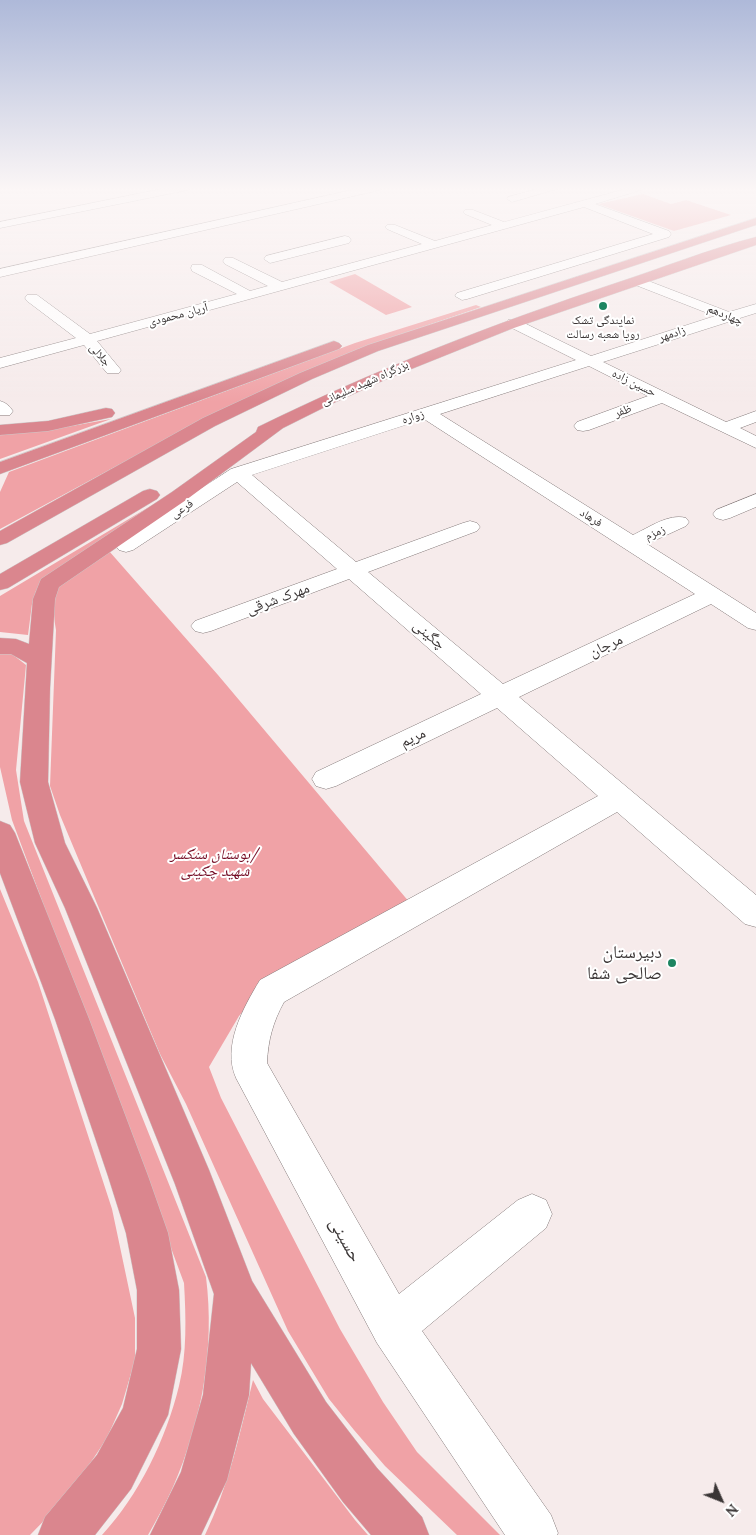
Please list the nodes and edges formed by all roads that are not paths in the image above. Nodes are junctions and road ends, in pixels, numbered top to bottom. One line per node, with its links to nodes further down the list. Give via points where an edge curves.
1 (63, 259): 11 (street)
2 (329, 259): 9 (street)
3 (385, 259): 9 (street, آریان محمودی)
4 (591, 259): 17 (street)
5 (641, 259): 10 (highway, بزرگراه شهید سلیمانی)
6 (703, 259): 12 (highway, بزرگراه شهید سلیمانی)
7 (229, 260): 13 (street)
8 (197, 268): 15 (street)
9 (350, 268): 13 (street, آریان محمودی)
10 (607, 270): 17 (highway); 42 (highway, بزرگراه شهید سلیمانی, via 373,348 306,376 209,422)
11 (0, 273)
12 (638, 280): 19 (street, چهاردهم); 20 (highway, بزرگراه شهید سلیمانی)
13 (281, 287): 15 (street, آریان محمودی)
14 (756, 294): 19 (street, via 734,303)
15 (250, 296): 24 (street, آریان محمودی)
16 (32, 298): 24 (street, جلالی)
17 (458, 302)
18 (756, 308): 19 (street)
19 (728, 316): 21 (street, چهاردهم); 25 (street, زادمهر)
20 (512, 323): 25 (street, حسین زاده); 31 (highway, بزرگراه شهید سلیمانی, via 348,388)
21 (749, 325)
22 (390, 326): 36 (highway, via 409,321 279,365)
23 (345, 338): 34 (highway, via 271,358 92,417 48,426)
24 (87, 339): 26 (street, آریان محمودی); 27 (street, جلالی)
25 (589, 361): 28 (street, حسین زاده); 29 (street, زواره)
26 (0, 363)
27 (113, 370)
28 (662, 397): 32 (street, ظفر); 33 (street, حسین زاده)
29 (426, 413): 37 (street, زواره); 43 (street, فرهاد)
30 (756, 416): 33 (street)
31 (279, 423): 46 (highway, بزرگراه شهید سلیمانی); 51 (highway, via 49,584 44,598)
32 (583, 426)
33 (726, 428): 35 (street, حسین زاده)
34 (0, 430)
35 (756, 443)
36 (0, 468)
37 (238, 473): 44 (street, فرعی); 45 (street, چگینی)
38 (756, 500): 39 (street)
39 (723, 514)
40 (679, 522): 43 (street, زمزم)
41 (470, 527): 45 (street)
42 (0, 539)
43 (631, 544): 47 (street, فرهاد)
44 (126, 546)
45 (353, 571): 49 (street, مهرک شرقی); 52 (street, چگینی)
46 (0, 583)
47 (712, 595): 48 (street, فرهاد); 52 (street, مرجان)
48 (756, 623)
49 (203, 626)
50 (0, 646): 51 (highway, via 16,647)
51 (39, 660): 58 (highway, via 34,782 50,843 195,1184)
52 (500, 696): 53 (street, مریم); 54 (street, چگینی)
53 (326, 779)
54 (619, 798): 56 (street, چگینی); 59 (street, حسینی, via 272,991 259,1013 250,1039 250,1066)
55 (0, 833): 61 (highway, via 128,1176 147,1233 158,1290 159,1349 145,1415 114,1472)
56 (756, 914)
57 (532, 1214): 59 (street)
58 (234, 1294): 62 (highway, via 226,1395 203,1480); 63 (highway, via 310,1418 360,1485)
59 (393, 1326): 60 (street, حسینی)
60 (533, 1533)
61 (63, 1535)
62 (175, 1535)
63 (404, 1535)

